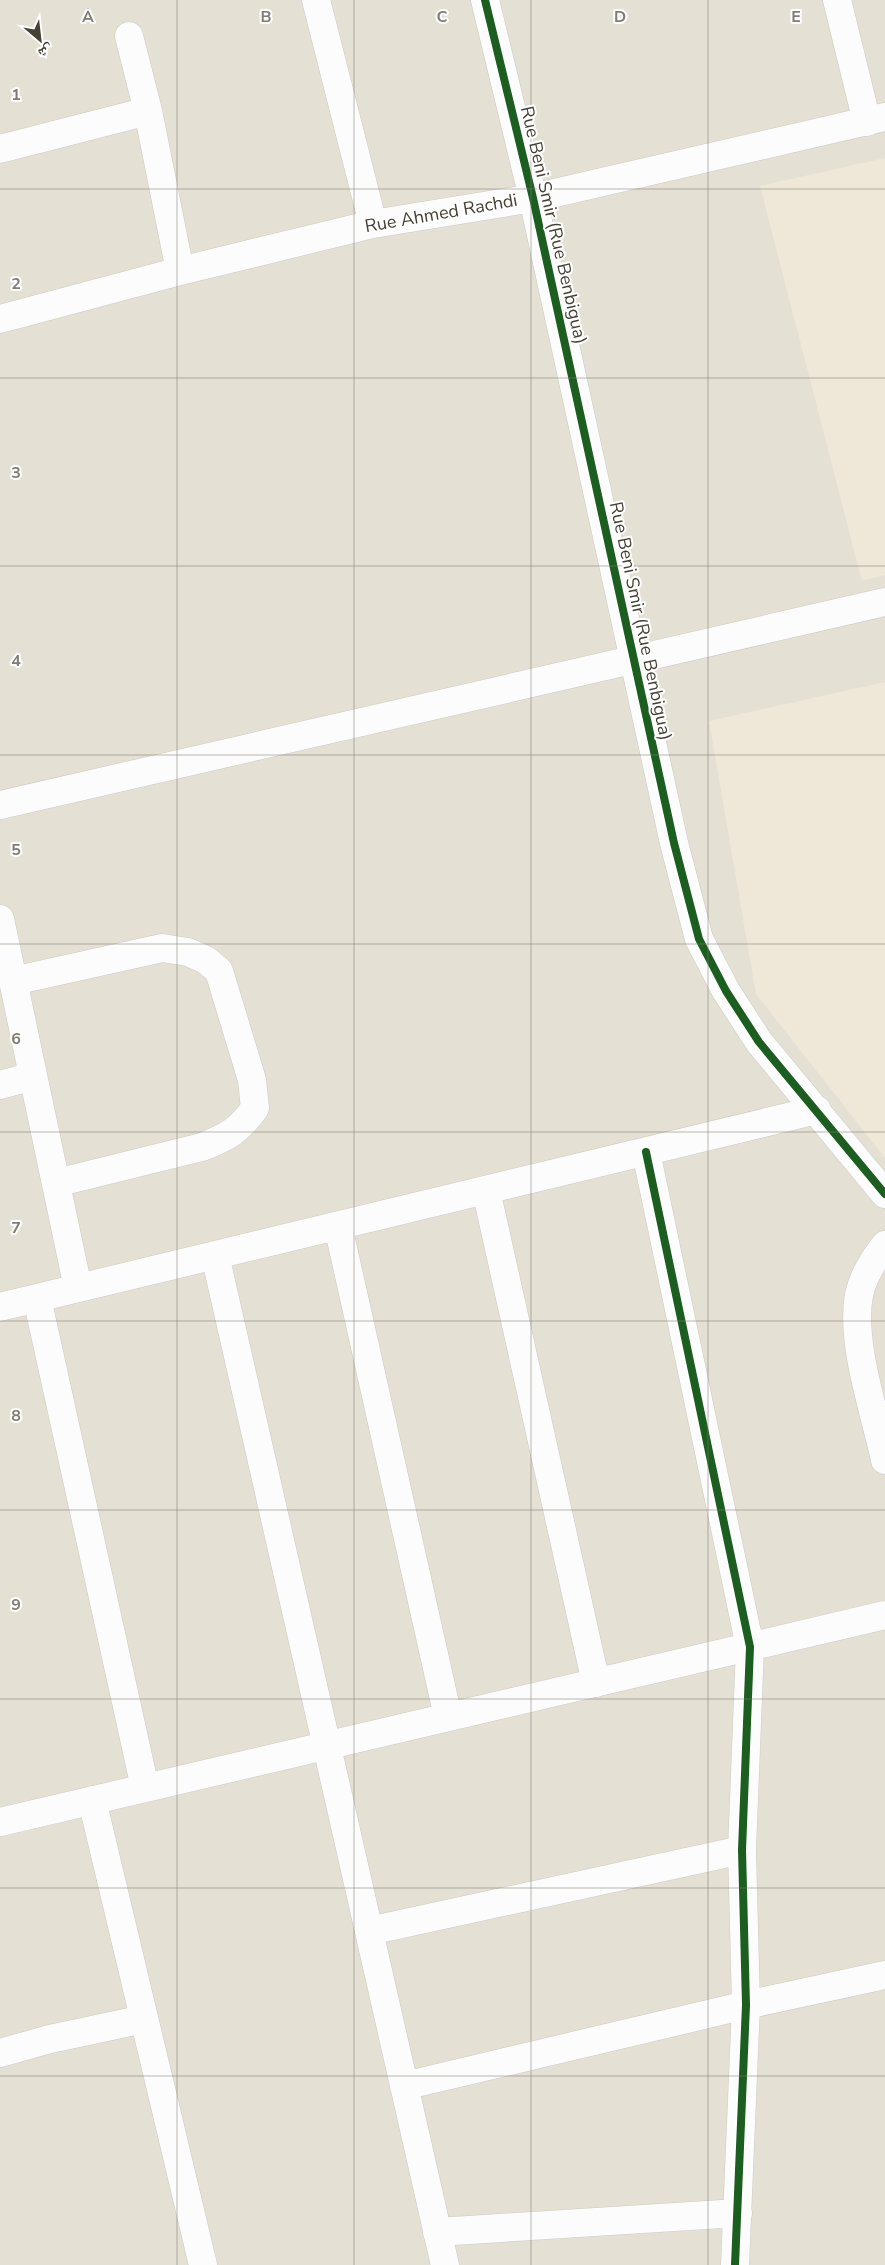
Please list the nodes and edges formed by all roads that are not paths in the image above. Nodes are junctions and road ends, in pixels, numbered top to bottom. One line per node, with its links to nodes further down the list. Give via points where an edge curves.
1 (316, 0): 9 (street)
2 (485, 0): 8 (street, Rue Beni Smir (Rue Benbigua))
3 (837, 0): 6 (street)
4 (129, 36): 5 (street)
5 (148, 111): 7 (street); 10 (street)
6 (876, 120): 8 (street, Rue Ahmed Rachdi)
7 (0, 149)
8 (534, 198): 9 (street, Rue Ahmed Rachdi); 13 (street, Rue Beni Smir (Rue Benbigua))
9 (373, 224): 10 (street, Rue Ahmed Rachdi)
10 (180, 271): 11 (street, Rue Ahmed Rachdi)
11 (0, 320)
12 (885, 602): 13 (street)
13 (635, 660): 14 (street); 19 (street, Rue Beni Smir (Rue Benbigua), via 674,843 699,939 726,991 759,1042)
14 (0, 805)
15 (0, 919): 16 (street)
16 (13, 981): 17 (street); 21 (street, via 162,948 188,952 206,960 219,971 252,1080 255,1108 244,1125 223,1139 202,1148)
17 (33, 1076): 18 (street); 21 (street)
18 (0, 1085)
19 (817, 1110): 20 (street); 23 (street, Rue Beni Smir (Rue Benbigua))
20 (646, 1152): 22 (street); 32 (street)
21 (56, 1183): 27 (street)
22 (486, 1190): 24 (street); 33 (street)
23 (885, 1194)
24 (338, 1226): 26 (street); 34 (street)
25 (885, 1245): 30 (street, via 864,1277 857,1322 863,1367)
26 (215, 1255): 27 (street); 35 (street)
27 (78, 1288): 28 (street)
28 (37, 1298): 29 (street); 36 (street)
29 (0, 1307)
30 (885, 1460)
31 (885, 1615): 32 (street)
32 (750, 1647): 33 (street); 39 (street)
33 (596, 1683): 34 (street)
34 (448, 1717): 35 (street)
35 (327, 1746): 36 (street); 40 (street)
36 (145, 1788): 37 (street)
37 (92, 1800): 38 (street); 43 (street)
38 (0, 1822)
39 (742, 1850): 40 (street); 42 (street)
40 (369, 1931): 45 (street)
41 (885, 1975): 42 (street)
42 (746, 2005): 45 (street); 46 (street)
43 (144, 2019): 44 (street); 48 (street)
44 (0, 2053)
45 (404, 2086): 47 (street)
46 (738, 2213): 47 (street); 50 (street)
47 (437, 2232): 49 (street)
48 (203, 2265)
49 (445, 2265)
50 (735, 2265)

